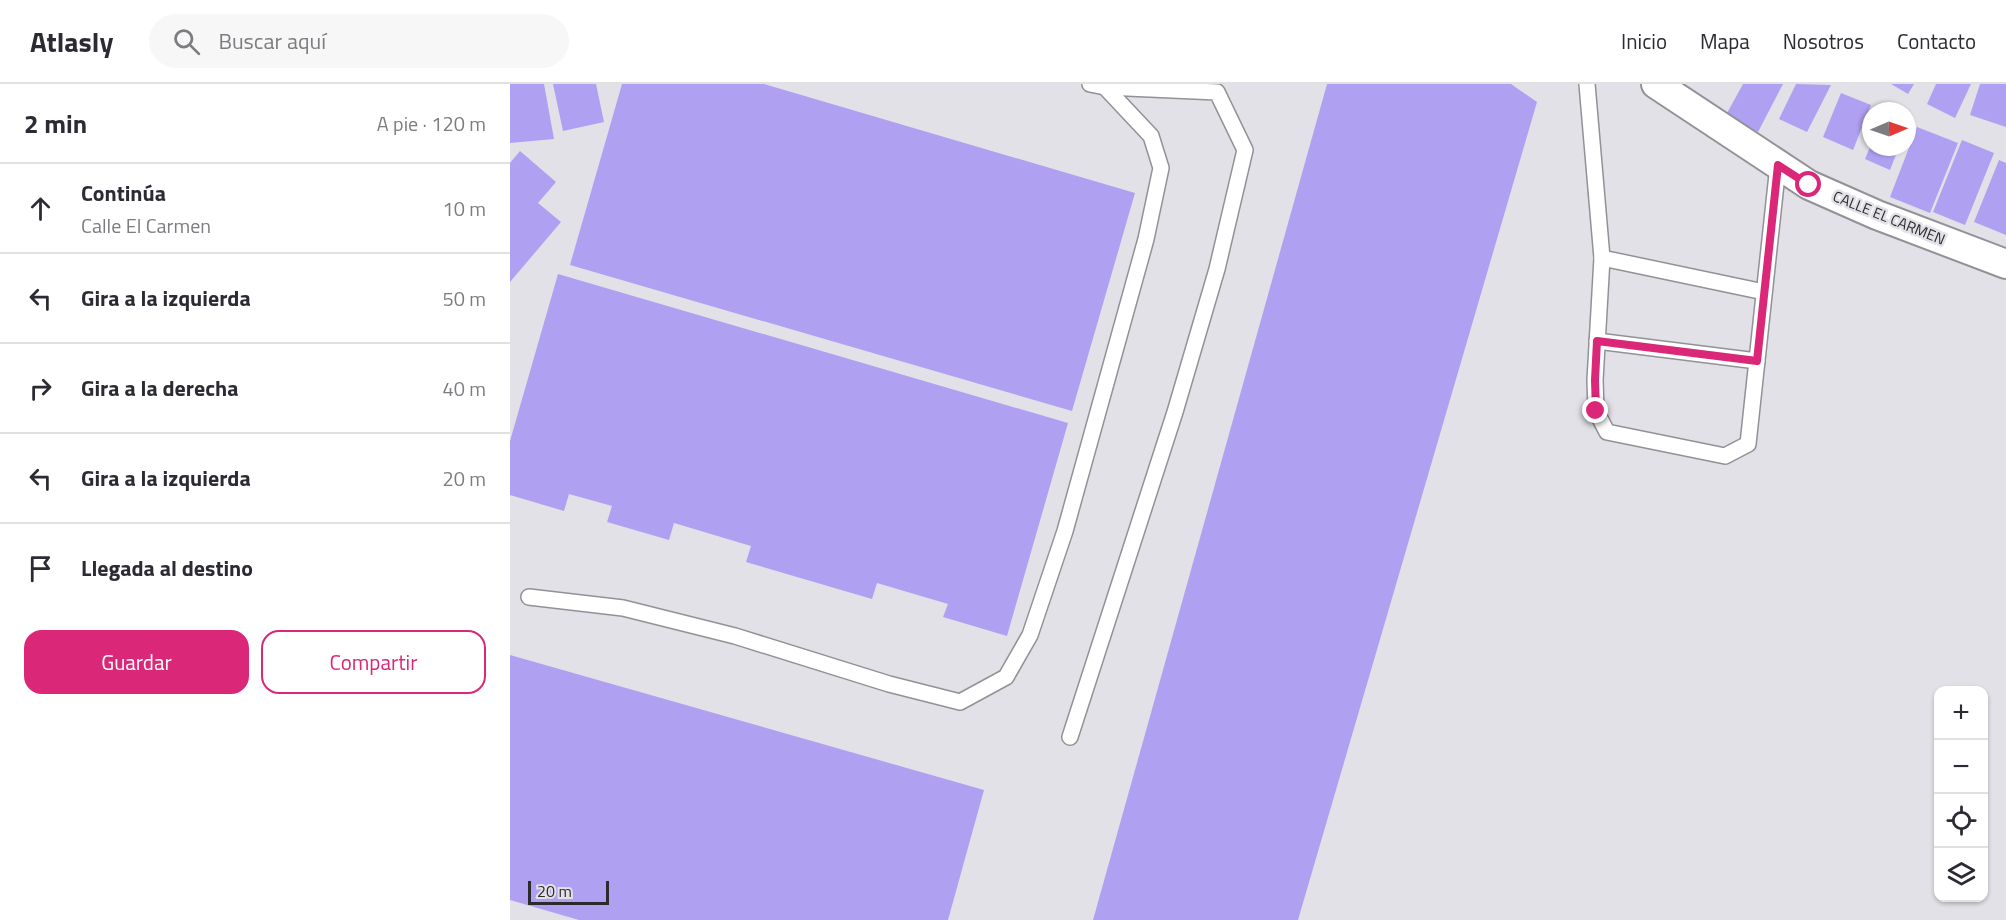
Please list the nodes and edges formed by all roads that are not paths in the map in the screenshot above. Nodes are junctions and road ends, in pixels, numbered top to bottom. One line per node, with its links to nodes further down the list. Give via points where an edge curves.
1 (1587, 84): 5 (lane)
2 (1656, 84): 4 (street, CALLE EL CARMEN)
3 (1098, 86): 10 (lane, via 1151,136 1161,168 1146,239 1065,531 1030,635 1006,677 960,702 735,636 622,608); 11 (lane, via 1216,92 1245,150 1217,269 1175,412)
4 (1778, 165): 6 (street, CALLE EL CARMEN, via 1809,185 1877,215); 7 (lane)
5 (1602, 258): 7 (lane); 8 (lane)
6 (2006, 264)
7 (1764, 292): 9 (lane)
8 (1597, 341): 9 (lane); 9 (lane, via 1596,411 1607,432 1725,456 1748,444)
9 (1757, 361)
10 (529, 597)
11 (1070, 737)

